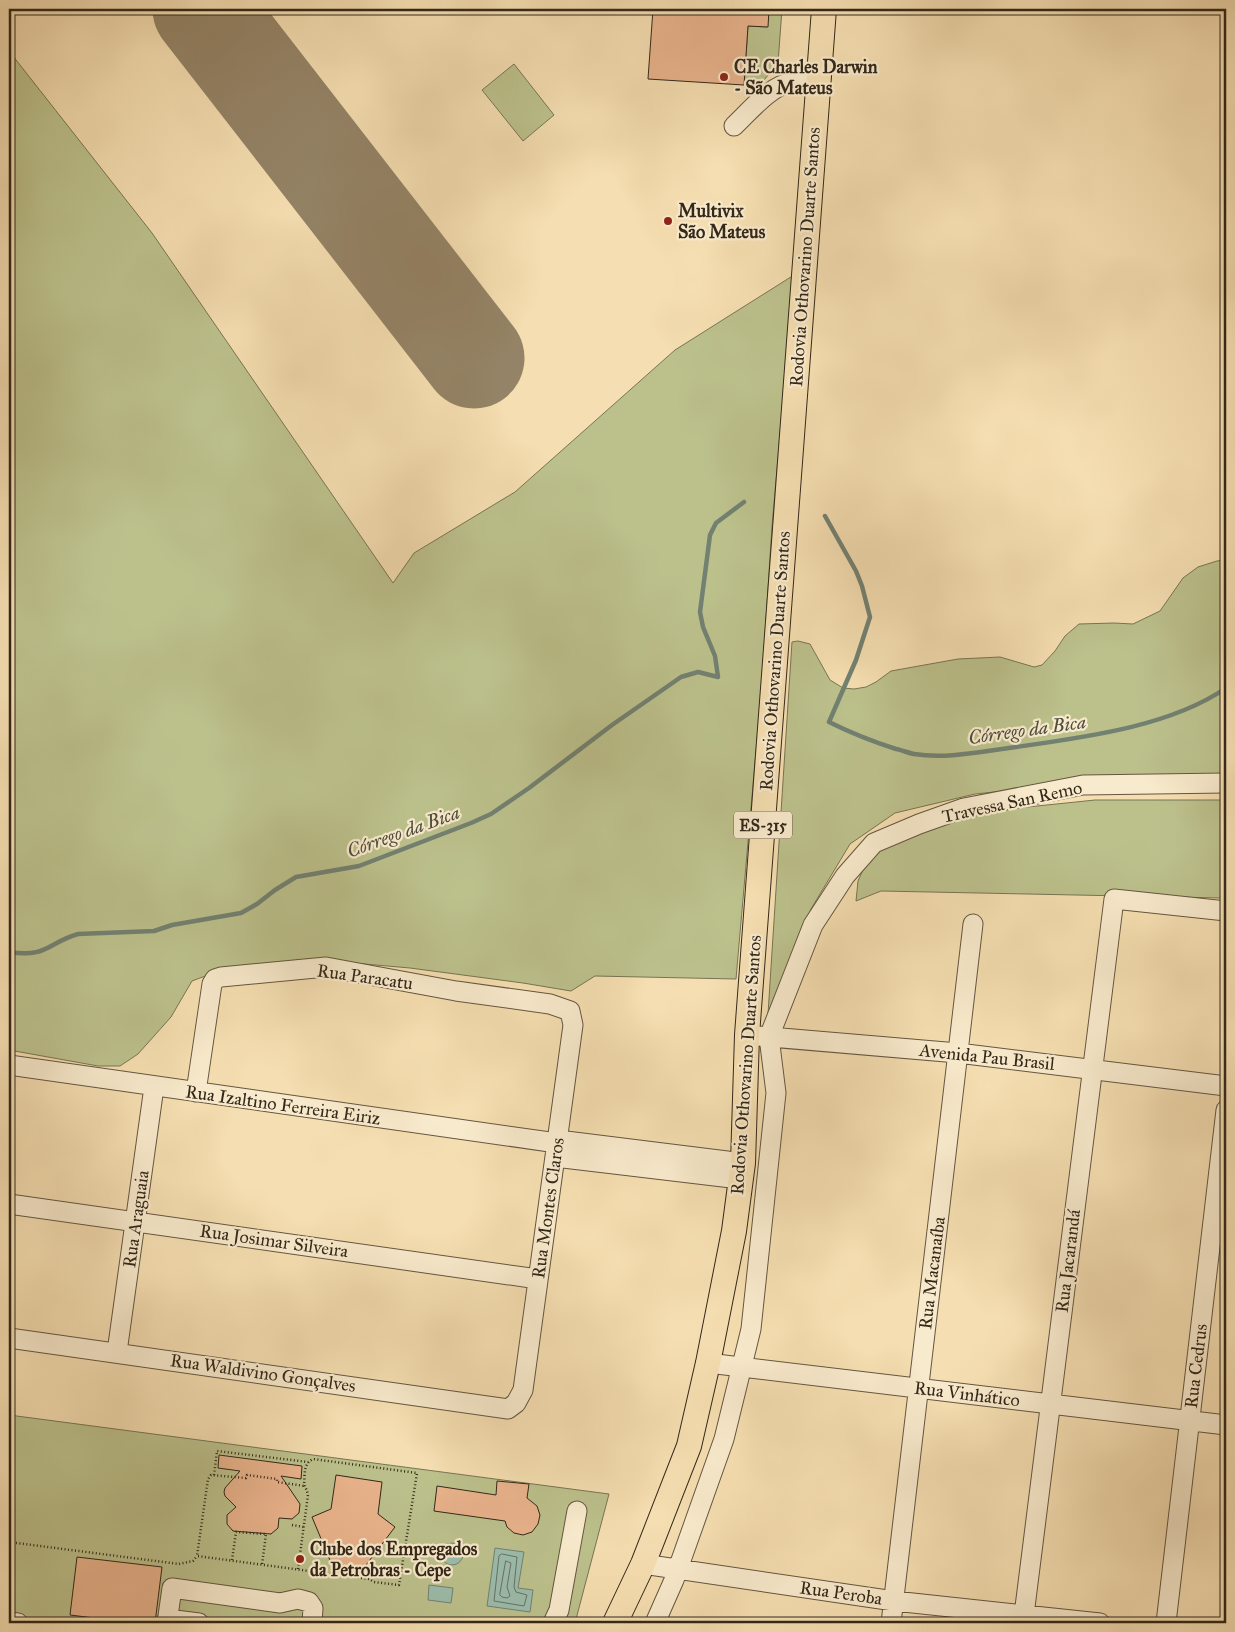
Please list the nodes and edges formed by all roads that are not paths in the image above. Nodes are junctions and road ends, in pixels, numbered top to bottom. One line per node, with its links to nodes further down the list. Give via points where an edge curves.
1 (824, 9): 2 (main road, Rodovia Othovarino Duarte Santos / ES-315)
2 (818, 84): 3 (street, via 789,83 778,87); 8 (main road, Rodovia Othovarino Duarte Santos / ES-315)
3 (734, 126)
4 (1226, 784): 8 (street, Travessa San Remo, via 1083,785 964,808 874,843 845,876 813,925)
5 (1226, 911): 11 (street, Rua Jacarandá, via 1114,899)
6 (973, 924): 9 (street, Rua Macanaíba)
7 (570, 1011): 14 (street, Rua Paracatu, via 550,1004 326,967 221,977 212,984); 16 (street, Rua Montes Claros, via 573,1026)
8 (758, 1036): 9 (street, Avenida Pau Brasil); 17 (main road, Rodovia Othovarino Duarte Santos / ES-315); 24 (street, Rodovia Othovarino Duarte Santos, via 776,1093 751,1329)
9 (958, 1053): 11 (street, Avenida Pau Brasil); 25 (street, Rua Macanaíba)
10 (9, 1066): 13 (street, Rua Izaltino Ferreira Eiriz)
11 (1092, 1069): 12 (street, Avenida Pau Brasil); 27 (street, Rua Jacarandá)
12 (1226, 1086)
13 (154, 1087): 14 (street, Rua Izaltino Ferreira Eiriz); 19 (street, Rua Araguaia)
14 (196, 1092): 16 (street, Rua Izaltino Ferreira Eiriz)
15 (1226, 1110): 28 (street, Rua Cedrus)
16 (557, 1147): 17 (street, Rua Izaltino Ferreira Eiriz); 20 (street, Rua Montes Claros)
17 (742, 1171): 23 (main road, Rodovia Othovarino Duarte Santos / ES-315, via 734,1231)
18 (9, 1204): 19 (street, Rua Josimar Silveira)
19 (136, 1221): 20 (street, Rua Josimar Silveira); 22 (street, Rua Araguaia)
20 (538, 1279): 26 (street, Rua Montes Claros, via 523,1390)
21 (9, 1338): 22 (street, Rua Waldivino Gonçalves)
22 (116, 1352): 26 (street, Rua Waldivino Gonçalves, via 508,1409)
23 (708, 1363): 24 (street, Rua Vinhático); 31 (main road, Rodovia Othovarino Duarte Santos / ES-315, via 689,1446)
24 (742, 1367): 25 (street, Rua Vinhático); 32 (street, Rodovia Othovarino Duarte Santos, via 724,1439)
25 (919, 1388): 27 (street, Rua Vinhático); 33 (street, Rua Macanaíba)
26 (516, 1403)
27 (1051, 1404): 28 (street, Rua Vinhático); 34 (street, Rua Jacarandá)
28 (1189, 1421): 29 (street, Rua Vinhático); 45 (street, Rua Cedrus)
29 (1226, 1425)
30 (577, 1511): 40 (street, via 559,1610)
31 (643, 1564): 32 (street, Rua Peroba); 41 (main road, Rodovia Othovarino Duarte Santos / ES-315)
32 (678, 1569): 33 (street, Rua Peroba); 42 (street, Rodovia Othovarino Duarte Santos)
33 (894, 1601): 34 (street, Rua Peroba); 43 (street, Rua Macanaíba)
34 (1024, 1619): 44 (street, Rua Peroba)
35 (167, 1621): 38 (street); 39 (street, via 172,1588 280,1604 298,1599 309,1602 313,1608)
36 (9, 1622): 37 (street)
37 (18, 1623)
38 (199, 1623)
39 (312, 1623)
40 (553, 1623)
41 (615, 1623)
42 (655, 1623)
43 (892, 1623)
44 (1100, 1623)
45 (1166, 1623)

